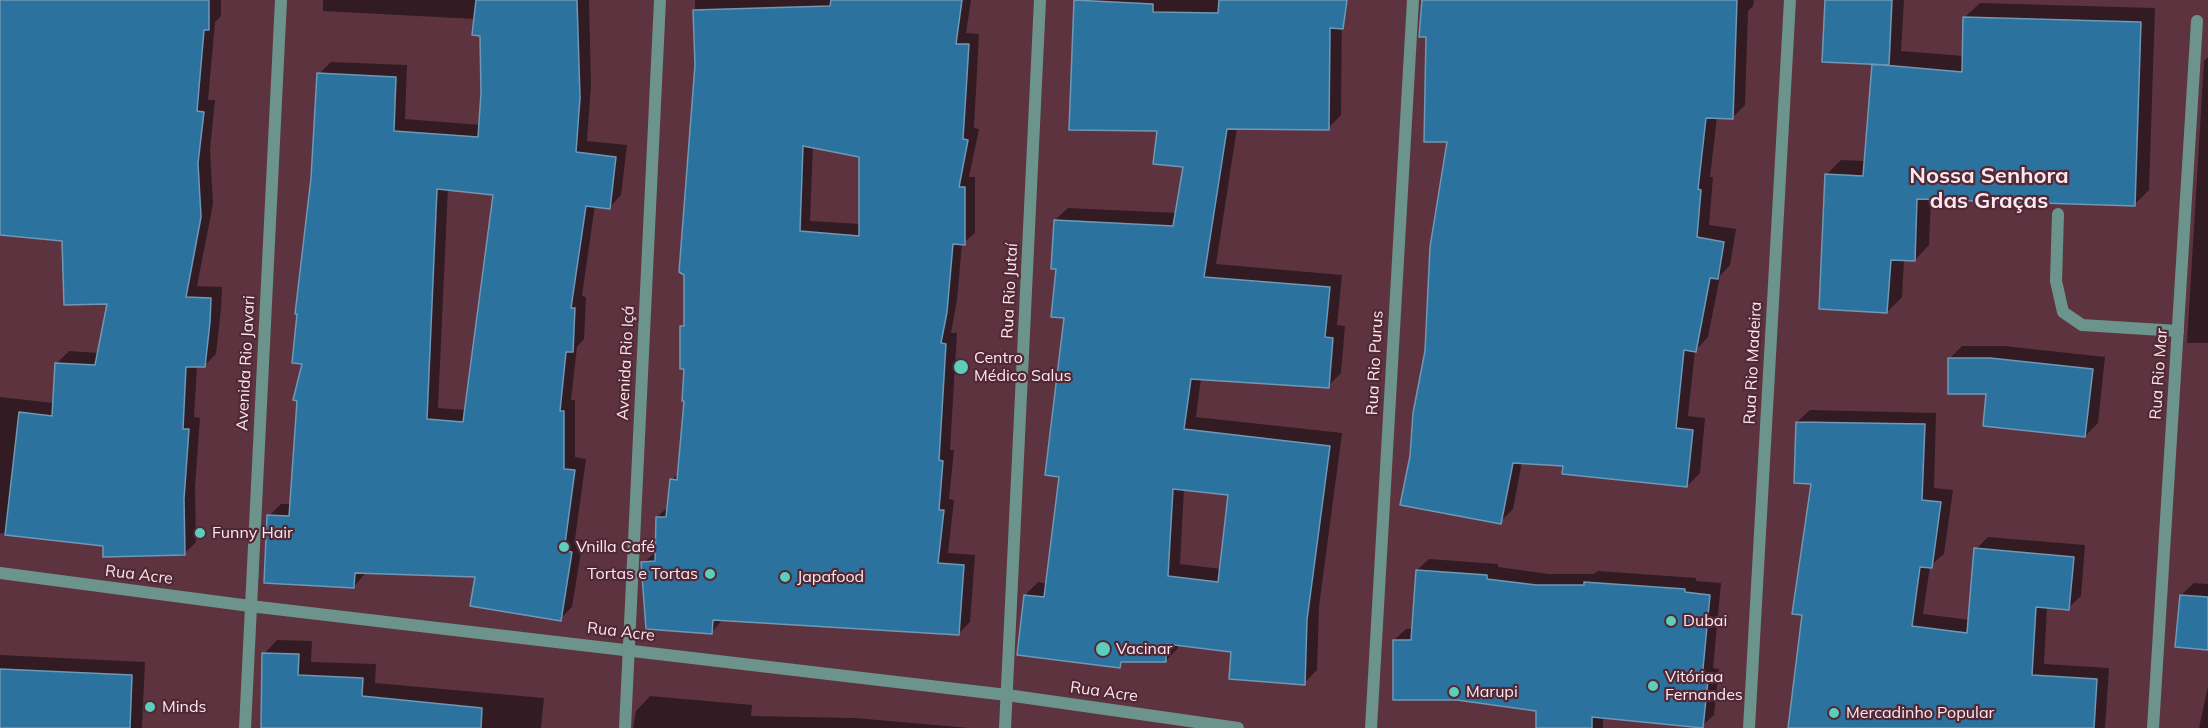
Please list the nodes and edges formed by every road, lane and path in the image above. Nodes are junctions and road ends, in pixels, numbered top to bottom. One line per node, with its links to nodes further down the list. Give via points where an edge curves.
1 (281, 0): 10 (street, Avenida Rio Javari)
2 (660, 0): 11 (street, Avenida Rio Içá)
3 (1040, 0): 12 (street, Rua Rio Jutaí)
4 (1413, 0): 17 (street, Rua Rio Purus)
5 (1790, 0): 18 (street, Rua Rio Madeira)
6 (2197, 21): 8 (street, Rua Rio Mar)
7 (2058, 214): 8 (street, via 2056,281 2063,312 2082,325)
8 (2178, 331): 19 (street, Rua Rio Mar)
9 (0, 573): 10 (street, Rua Acre)
10 (250, 606): 11 (street, Rua Acre); 13 (street, Avenida Rio Javari)
11 (629, 650): 12 (street, Rua Acre); 14 (street, Avenida Rio Içá)
12 (1007, 695): 15 (street, Rua Rio Jutaí); 16 (street, Rua Acre)
13 (245, 728)
14 (625, 728)
15 (1005, 728)
16 (1238, 728)
17 (1371, 728)
18 (1749, 728)
19 (2153, 728)

